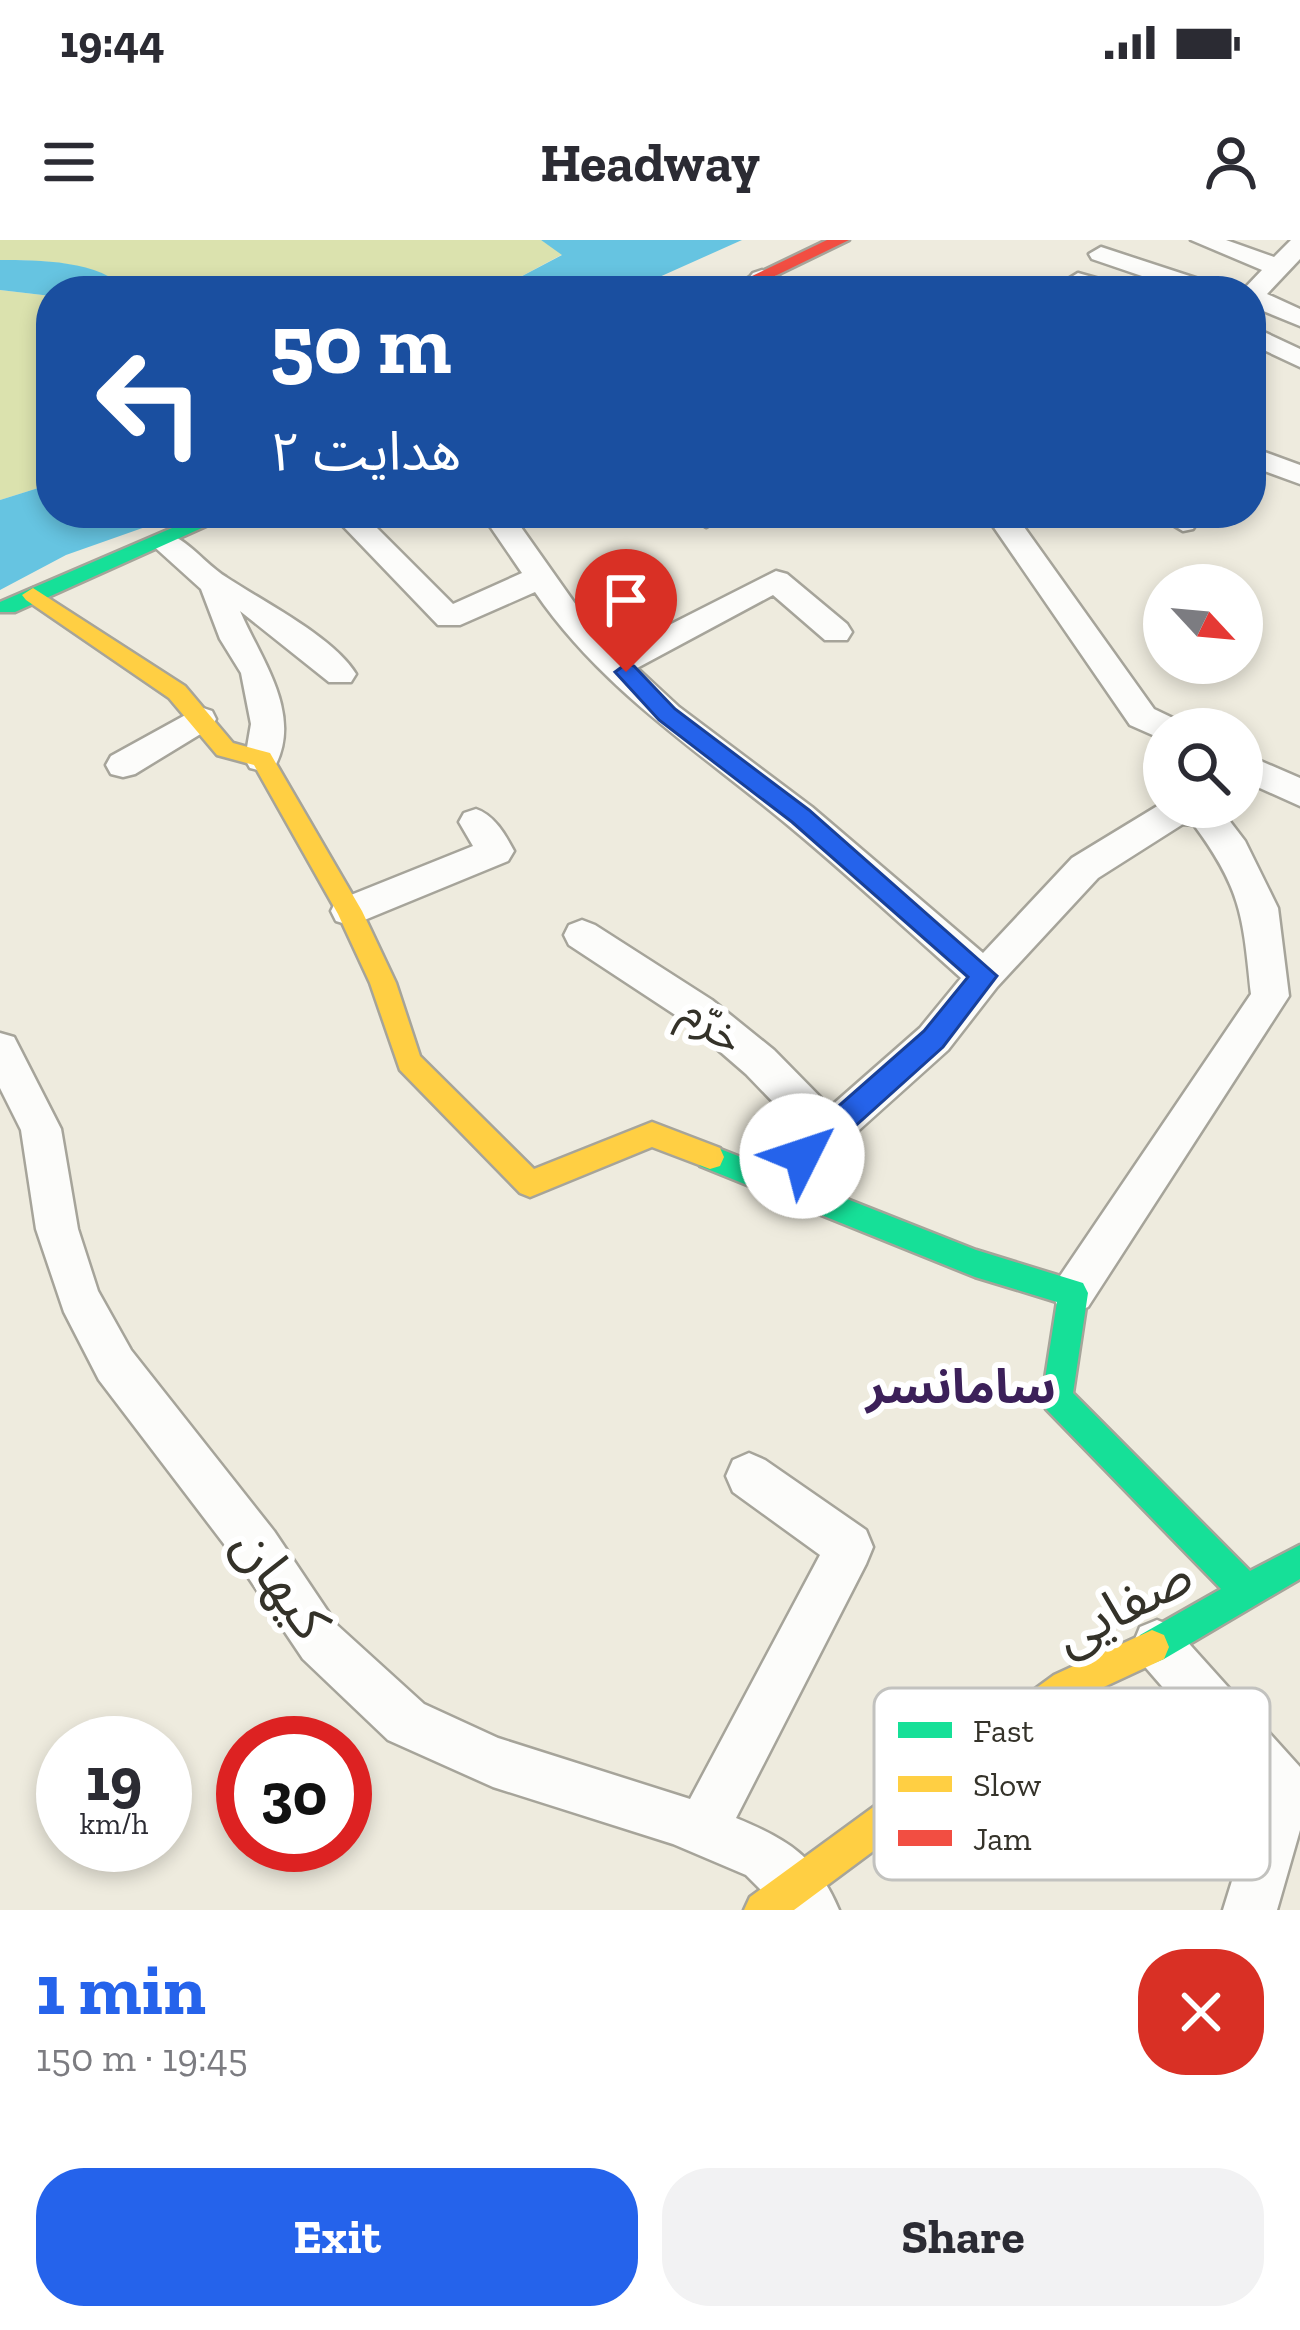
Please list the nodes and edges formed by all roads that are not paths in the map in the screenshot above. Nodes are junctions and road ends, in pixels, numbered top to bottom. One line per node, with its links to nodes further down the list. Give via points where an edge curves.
1 (841, 240): 6 (street)
2 (1203, 240): 5 (street)
3 (1300, 245): 5 (street)
4 (1101, 254): 7 (street)
5 (1278, 267): 8 (street)
6 (766, 276)
7 (1166, 276)
8 (1266, 280)
9 (1266, 303): 10 (street)
10 (1300, 318)
11 (1266, 342): 12 (street)
12 (1300, 359)
13 (1266, 462): 14 (street)
14 (1300, 475)
15 (193, 528): 19 (street)
16 (360, 528): 20 (street, via 449,617)
17 (506, 528): 20 (street)
18 (1010, 528): 27 (street)
19 (164, 542): 21 (street); 22 (street)
20 (539, 578): 25 (street, via 577,630)
21 (214, 584): 26 (street, via 254,604); 29 (street, via 257,673 267,724)
22 (33, 595): 23 (street); 28 (street, via 177,692)
23 (0, 610)
24 (836, 632): 25 (street, via 776,581)
25 (617, 665): 38 (street)
26 (340, 674)
27 (1143, 708)
28 (200, 719): 29 (street, via 225,749); 30 (street)
29 (262, 759): 36 (street)
30 (123, 765)
31 (1263, 775): 32 (street)
32 (1300, 793)
33 (476, 822): 36 (street, via 496,851)
34 (1149, 828): 38 (street, via 1085,868)
35 (1216, 828): 42 (street, via 1260,908 1270,996)
36 (349, 911): 41 (street, via 410,1062 530,1184 652,1134)
37 (582, 935): 40 (street, خرّم, via 699,1011)
38 (984, 976): 40 (street, via 934,1039)
39 (0, 1048): 50 (street, کیهان, via 41,1130 57,1229 79,1298 106,1348 320,1642 406,1722 493,1762)
40 (829, 1132): 41 (street)
41 (775, 1180): 42 (street, via 975,1263)
42 (1072, 1293): 45 (street, via 1057,1398)
43 (749, 1476): 50 (street, via 849,1547)
44 (1300, 1561): 45 (street, صفایی)
45 (1248, 1593): 46 (street, صفایی)
46 (1157, 1644): 47 (street, صفایی); 48 (street)
47 (1065, 1688)
48 (1196, 1688)
49 (1270, 1772): 52 (street, via 1286,1790)
50 (702, 1830): 54 (street, کیهان, via 765,1856)
51 (874, 1837): 54 (street, صفایی)
52 (1270, 1843)
53 (1259, 1880): 55 (street)
54 (790, 1902)
55 (1250, 1910)

